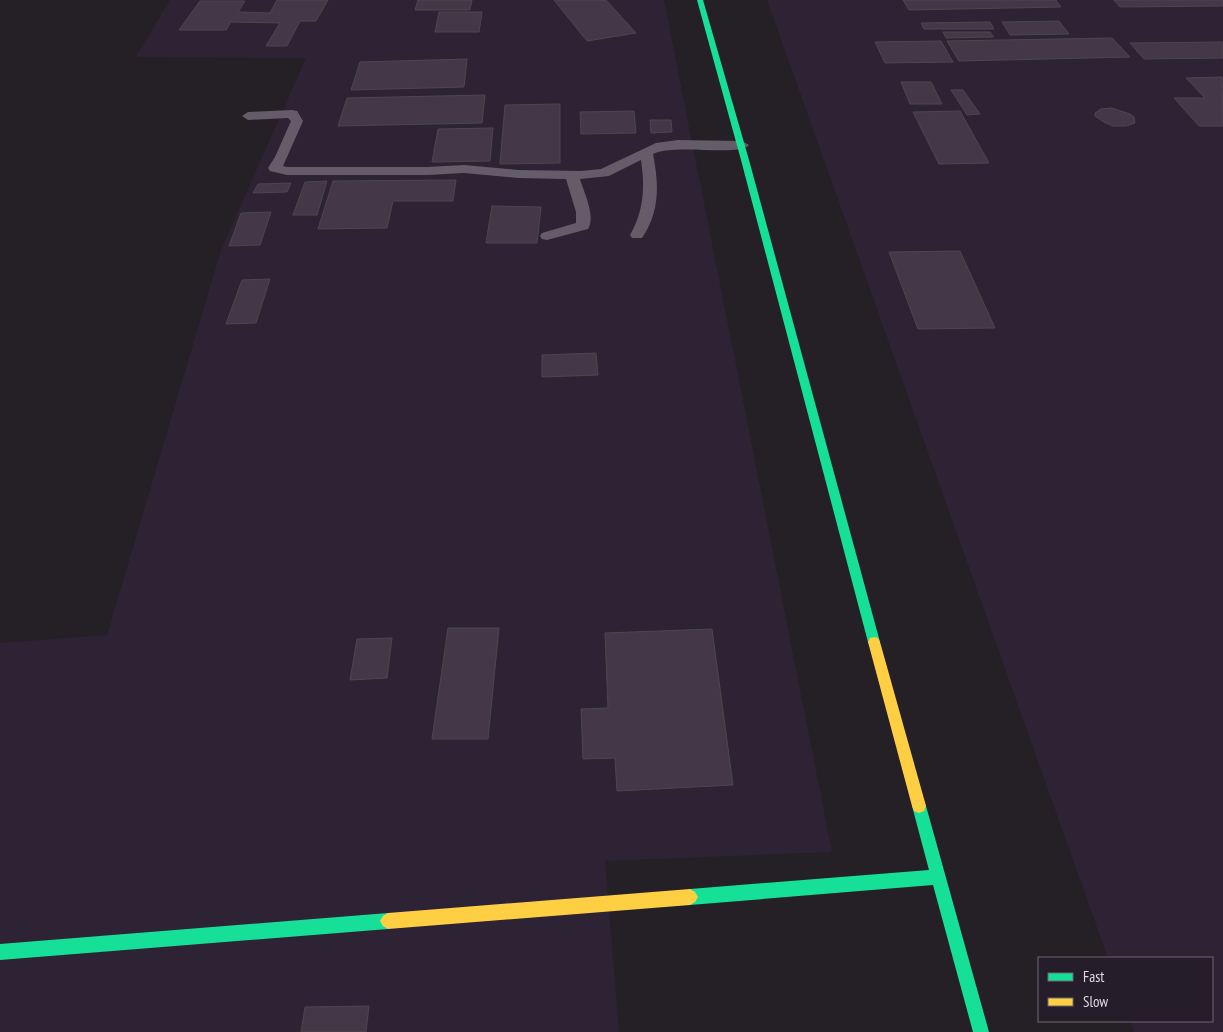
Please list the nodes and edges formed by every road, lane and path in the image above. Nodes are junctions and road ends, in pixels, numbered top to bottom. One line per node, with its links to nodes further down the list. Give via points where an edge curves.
1 (700, 0): 3 (street)
2 (248, 116): 5 (lane, via 292,114 297,121 274,168 287,171 464,169)
3 (742, 145): 4 (lane, via 678,144); 8 (street)
4 (646, 152): 5 (lane, via 604,173); 6 (lane, via 652,182 650,204 647,219)
5 (572, 175): 7 (lane, via 583,212 582,226)
6 (637, 235)
7 (547, 236)
8 (937, 877): 9 (street); 10 (street)
9 (0, 952)
10 (981, 1032)

